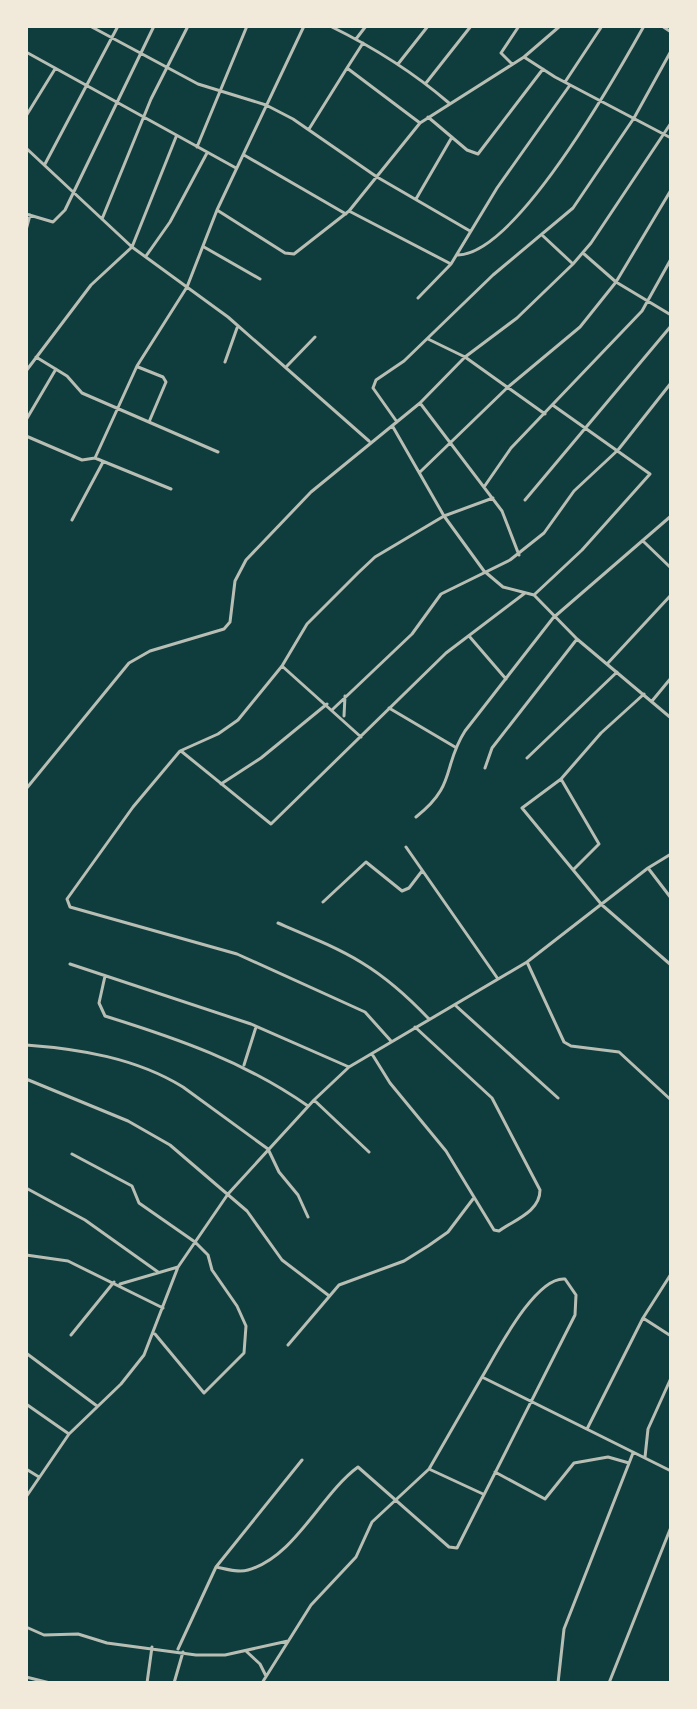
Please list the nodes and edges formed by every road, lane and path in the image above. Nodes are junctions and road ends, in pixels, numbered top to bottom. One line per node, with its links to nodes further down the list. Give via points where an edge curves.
1 (91, 26): 17 (street)
2 (118, 26): 17 (street)
3 (154, 26): 22 (street)
4 (188, 26): 26 (street)
5 (247, 26): 33 (street)
6 (304, 26): 37 (street)
7 (330, 26): 18 (street)
8 (366, 26): 18 (street)
9 (428, 26): 24 (street)
10 (471, 26): 30 (street)
11 (519, 26): 25 (street, via 501,53)
12 (560, 26): 23 (street)
13 (602, 26): 31 (street)
14 (644, 26): 34 (street)
15 (662, 26): 16 (street)
16 (671, 32)
17 (112, 39): 22 (street); 32 (street)
18 (356, 39): 19 (street)
19 (363, 43): 24 (street); 27 (street)
20 (671, 51): 40 (street)
21 (26, 52): 28 (street)
22 (139, 55): 26 (street); 35 (street)
23 (524, 57): 25 (street); 29 (street)
24 (398, 64): 30 (street)
25 (512, 64): 36 (street)
26 (167, 68): 33 (street); 41 (street)
27 (347, 68): 42 (street); 44 (street)
28 (55, 69): 32 (street); 38 (street)
29 (543, 69): 31 (street); 47 (street, via 478,154)
30 (426, 83): 36 (street)
31 (567, 84): 34 (street); 64 (street)
32 (84, 86): 35 (street); 53 (street)
33 (222, 92): 37 (street); 49 (street)
34 (602, 101): 40 (street); 69 (street, via 574,144 494,240)
35 (115, 102): 41 (street); 57 (street)
36 (449, 103): 39 (street)
37 (266, 105): 44 (street); 52 (street)
38 (26, 116)
39 (428, 117): 42 (street); 47 (street)
40 (634, 118): 45 (street); 65 (street, via 573,208)
41 (146, 119): 46 (street); 62 (street)
42 (420, 123): 55 (street)
43 (671, 123): 45 (street)
44 (309, 129): 55 (street)
45 (665, 135): 48 (street); 68 (street)
46 (176, 137): 49 (street); 67 (street)
47 (452, 137): 58 (street)
48 (671, 138)
49 (197, 147): 51 (street)
50 (26, 148): 53 (street)
51 (208, 152): 54 (street); 70 (street)
52 (244, 155): 54 (street); 60 (street)
53 (44, 165): 57 (street)
54 (237, 169): 59 (street)
55 (377, 177): 58 (street); 60 (street)
56 (671, 190): 75 (street)
57 (75, 193): 61 (street, via 56,221); 62 (street)
58 (416, 199): 64 (street)
59 (217, 210): 60 (street, via 291,255); 66 (street)
60 (348, 213): 72 (street)
61 (28, 215): 63 (street)
62 (102, 219): 67 (street)
63 (26, 230)
64 (470, 231): 69 (street)
65 (542, 235): 73 (street); 83 (street)
66 (203, 246): 74 (street); 76 (street)
67 (132, 247): 70 (street); 84 (street, via 91,285)
68 (582, 253): 73 (street); 75 (street)
69 (458, 255): 72 (street)
70 (146, 256): 76 (street)
71 (671, 259): 78 (street)
72 (451, 264): 77 (street)
73 (573, 264): 85 (street, via 517,318)
74 (260, 279)
75 (616, 282): 78 (street); 92 (street, via 580,327)
76 (187, 287): 81 (street); 87 (street)
77 (418, 298)
78 (647, 300): 79 (street); 94 (street)
79 (671, 315)
80 (671, 326): 101 (street)
81 (237, 328): 86 (street); 88 (street)
82 (315, 337): 88 (street)
83 (428, 339): 85 (street); 99 (street, via 373,384)
84 (36, 357): 89 (street); 90 (street)
85 (465, 357): 92 (street); 93 (street)
86 (225, 362)
87 (137, 366): 95 (street); 98 (street, via 166,382)
88 (286, 367): 103 (street)
89 (56, 369): 95 (street, via 78,390); 97 (street)
90 (26, 371)
91 (671, 383): 105 (street)
92 (508, 387): 96 (street); 104 (street)
93 (420, 403): 99 (street); 104 (street)
94 (554, 406): 96 (street); 101 (street)
95 (118, 408): 98 (street); 107 (street)
96 (545, 414): 110 (street, via 502,458)
97 (26, 420)
98 (149, 422): 106 (street)
99 (397, 422): 100 (street)
100 (392, 427): 103 (street); 109 (street)
101 (585, 427): 105 (street); 113 (street)
102 (26, 436): 107 (street, via 82,460)
103 (369, 442): 147 (street, via 311,492 246,560 235,581 230,622 224,629 150,651 129,663)
104 (449, 446): 109 (street); 110 (street)
105 (618, 450): 118 (street, via 589,474 544,533); 122 (street, via 650,474)
106 (218, 452)
107 (95, 458): 108 (street)
108 (103, 462): 111 (street); 116 (street)
109 (420, 472): 114 (street)
110 (484, 487): 112 (street)
111 (171, 489)
112 (493, 498): 114 (street); 118 (street)
113 (525, 500)
114 (444, 516): 120 (street); 128 (street, via 375,557 307,624)
115 (671, 516): 117 (street)
116 (72, 520)
117 (644, 542): 119 (street); 124 (street)
118 (519, 555): 120 (street)
119 (671, 568)
120 (484, 571): 121 (street, via 503,587); 133 (street, via 441,594 412,634)
121 (525, 593): 122 (street); 125 (street)
122 (534, 595): 124 (street)
123 (671, 595): 127 (street)
124 (553, 618): 126 (street); 131 (street)
125 (469, 636): 131 (street); 136 (street)
126 (577, 639): 127 (street); 144 (street, via 492,748)
127 (607, 664): 129 (street)
128 (282, 666): 135 (street); 142 (street, via 238,720)
129 (617, 672): 132 (street); 143 (street)
130 (671, 678): 134 (street)
131 (506, 679): 141 (street)
132 (644, 694): 134 (street); 145 (street)
133 (345, 696): 137 (street); 139 (street)
134 (652, 701): 138 (street)
135 (327, 704): 137 (street); 146 (street)
136 (389, 708): 140 (street); 141 (street)
137 (333, 709): 139 (street)
138 (671, 718)
139 (344, 719): 140 (street)
140 (361, 737): 146 (street, via 271,824)
141 (455, 747): 148 (street, via 444,787)
142 (180, 751): 146 (street); 169 (street, via 133,807 67,904 237,954 365,1012)
143 (527, 758)
144 (485, 768)
145 (561, 779): 152 (street, via 599,844); 152 (street, via 523,810)
146 (221, 784)
147 (26, 789)
148 (416, 817)
149 (406, 847): 153 (street)
150 (671, 854): 151 (street)
151 (648, 868): 154 (street); 156 (street)
152 (574, 869): 156 (street)
153 (422, 871): 155 (street, via 402,891 366,862); 162 (street)
154 (671, 898)
155 (323, 902)
156 (602, 905): 158 (street); 160 (street)
157 (278, 923): 165 (street, via 361,960 400,988)
158 (527, 962): 162 (street); 177 (street, via 564,1042 619,1052)
159 (70, 964): 161 (street)
160 (671, 965)
161 (105, 976): 166 (street); 172 (street, via 99,1003 105,1016 184,1039)
162 (498, 979): 163 (street)
163 (455, 1005): 165 (street); 175 (street)
164 (26, 1013): 168 (street)
165 (429, 1019): 167 (street)
166 (257, 1026): 172 (street); 173 (street)
167 (415, 1027): 169 (street); 184 (street, via 492,1098 540,1190 535,1206 497,1231)
168 (26, 1029)
169 (391, 1041): 171 (street)
170 (26, 1045): 179 (street, via 96,1053 169,1078)
171 (372, 1054): 173 (street); 184 (street, via 446,1151)
172 (244, 1065): 178 (street)
173 (349, 1067): 176 (street)
174 (26, 1079): 183 (street, via 100,1108 170,1145)
175 (558, 1098)
176 (314, 1100): 178 (street); 180 (street)
177 (671, 1100)
178 (308, 1106): 179 (street)
179 (268, 1149): 183 (street); 185 (street)
180 (369, 1152)
181 (72, 1154): 186 (street, via 132,1186 139,1203)
182 (26, 1188): 189 (street, via 85,1220)
183 (228, 1194): 186 (street); 193 (street, via 282,1260)
184 (473, 1199): 193 (street, via 448,1232 428,1246 339,1285)
185 (308, 1217)
186 (195, 1242): 188 (street); 196 (street, via 244,1317 244,1353 204,1393)
187 (26, 1255): 191 (street, via 68,1261)
188 (178, 1267): 189 (street); 194 (street)
189 (158, 1272): 192 (street)
190 (671, 1274): 195 (street)
191 (114, 1281): 192 (street); 197 (street)
192 (120, 1284): 194 (street)
193 (328, 1295): 199 (street)
194 (164, 1309): 196 (street)
195 (643, 1318): 198 (street); 206 (street)
196 (155, 1334): 205 (street, via 121,1384)
197 (71, 1335)
198 (671, 1336)
199 (288, 1345)
200 (26, 1353): 205 (street)
201 (482, 1377): 203 (street); 203 (street, via 531,1300 565,1279 576,1295 575,1315); 213 (street)
202 (671, 1378): 209 (street, via 648,1429)
203 (533, 1401): 206 (street); 215 (street)
204 (26, 1404): 207 (street)
205 (97, 1406): 207 (street)
206 (587, 1429): 208 (street)
207 (69, 1434): 216 (street)
208 (633, 1453): 209 (street); 211 (street)
209 (644, 1457): 214 (street)
210 (302, 1460): 221 (street)
211 (630, 1463): 215 (street, via 608,1457 574,1463 545,1499); 234 (street, via 564,1629)
212 (26, 1469): 216 (street)
213 (429, 1469): 217 (street); 219 (street)
214 (671, 1471)
215 (495, 1472): 217 (street)
216 (39, 1477): 218 (street)
217 (483, 1494): 219 (street, via 460,1546 453,1549)
218 (26, 1497)
219 (394, 1499): 221 (street, via 358,1467 291,1541 267,1558 245,1571); 223 (street, via 372,1522 356,1557 311,1605)
220 (671, 1527): 235 (street)
221 (216, 1567): 225 (street)
222 (26, 1627): 224 (street, via 44,1635 78,1634)
223 (288, 1641): 227 (street); 228 (street)
224 (152, 1647): 225 (street); 231 (street)
225 (177, 1650): 226 (street)
226 (183, 1652): 227 (street); 232 (street)
227 (247, 1652): 228 (street)
228 (266, 1676): 233 (street)
229 (26, 1677): 230 (street)
230 (50, 1683)
231 (147, 1683)
232 (174, 1683)
233 (262, 1683)
234 (558, 1683)
235 (609, 1683)

